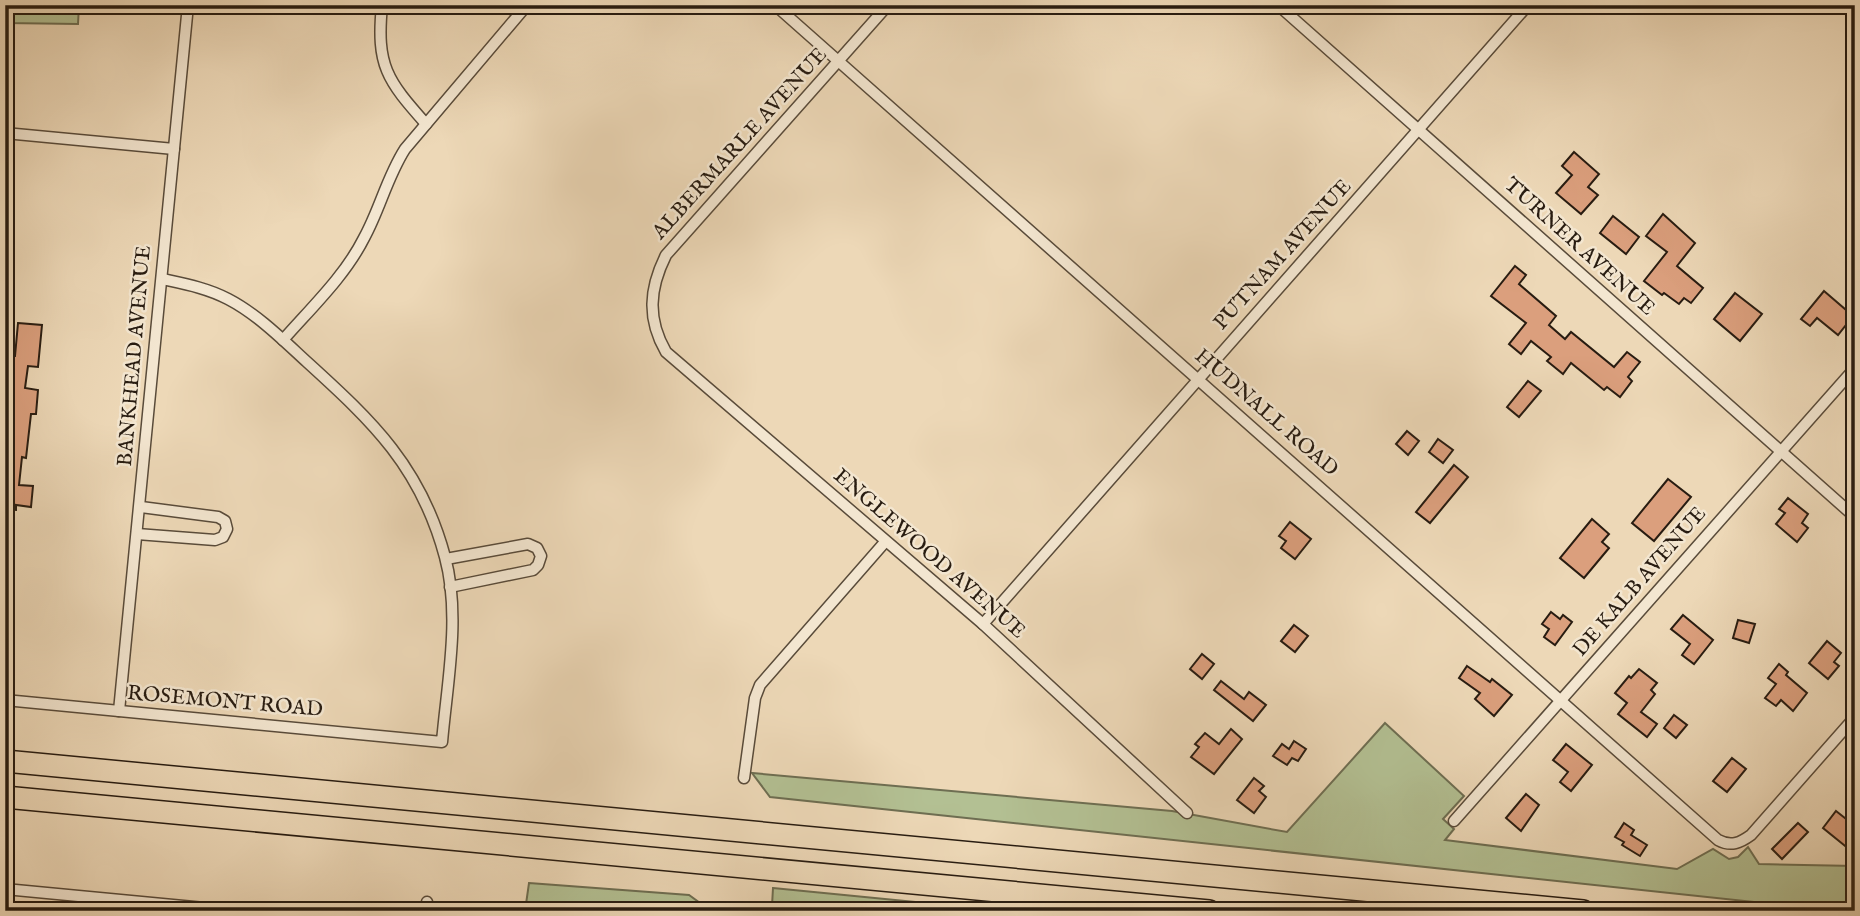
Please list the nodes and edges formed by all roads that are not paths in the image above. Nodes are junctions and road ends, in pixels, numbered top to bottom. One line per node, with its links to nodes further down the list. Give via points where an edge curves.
1 (188, 5): 12 (street, BANKHEAD AVENUE)
2 (382, 5): 9 (street, via 380,48 385,69 394,89)
3 (527, 5): 9 (street)
4 (775, 5): 8 (street, HUDNALL ROAD)
5 (888, 5): 8 (street, ALBERMARLE AVENUE)
6 (1278, 5): 10 (street, TURNER AVENUE)
7 (1528, 5): 10 (street, PUTNAM AVENUE)
8 (839, 61): 14 (street, ALBERMARLE AVENUE, via 666,255 653,290); 17 (street, HUDNALL ROAD)
9 (425, 124): 15 (street, via 393,169 351,260)
10 (1419, 130): 17 (street, PUTNAM AVENUE); 18 (street, TURNER AVENUE)
11 (5, 134): 12 (street)
12 (174, 149): 13 (street, BANKHEAD AVENUE)
13 (162, 279): 15 (street, via 228,299); 19 (street, BANKHEAD AVENUE)
14 (653, 321): 22 (street, ENGLEWOOD AVENUE, via 666,352)
15 (283, 340): 23 (street, via 359,410 398,454 428,507)
16 (1855, 368): 18 (street, DE KALB AVENUE)
17 (1199, 379): 25 (street, PUTNAM AVENUE); 27 (street, HUDNALL ROAD)
18 (1780, 451): 20 (street, TURNER AVENUE); 27 (street, DE KALB AVENUE)
19 (141, 507): 21 (street, BANKHEAD AVENUE); 21 (street, via 218,517 227,529 215,540)
20 (1855, 517)
21 (137, 534): 28 (street, BANKHEAD AVENUE)
22 (885, 542): 25 (street, ENGLEWOOD AVENUE); 31 (street, via 760,685)
23 (446, 559): 24 (street); 24 (street, via 528,544 541,556 533,570)
24 (450, 587): 28 (street, ROSEMONT ROAD, via 451,647 442,742)
25 (983, 624): 33 (street, ENGLEWOOD AVENUE)
26 (5, 700): 28 (street, ROSEMONT ROAD)
27 (1562, 701): 29 (street, HUDNALL ROAD, via 1718,840 1734,845 1751,835); 34 (street, DE KALB AVENUE)
28 (119, 711)
29 (1855, 718)
30 (5, 761): 38 (highway)
31 (744, 778)
32 (5, 797): 37 (highway)
33 (1187, 813)
34 (1454, 821)
35 (5, 889): 36 (street)
36 (236, 911)
37 (1209, 911)
38 (1583, 911)

